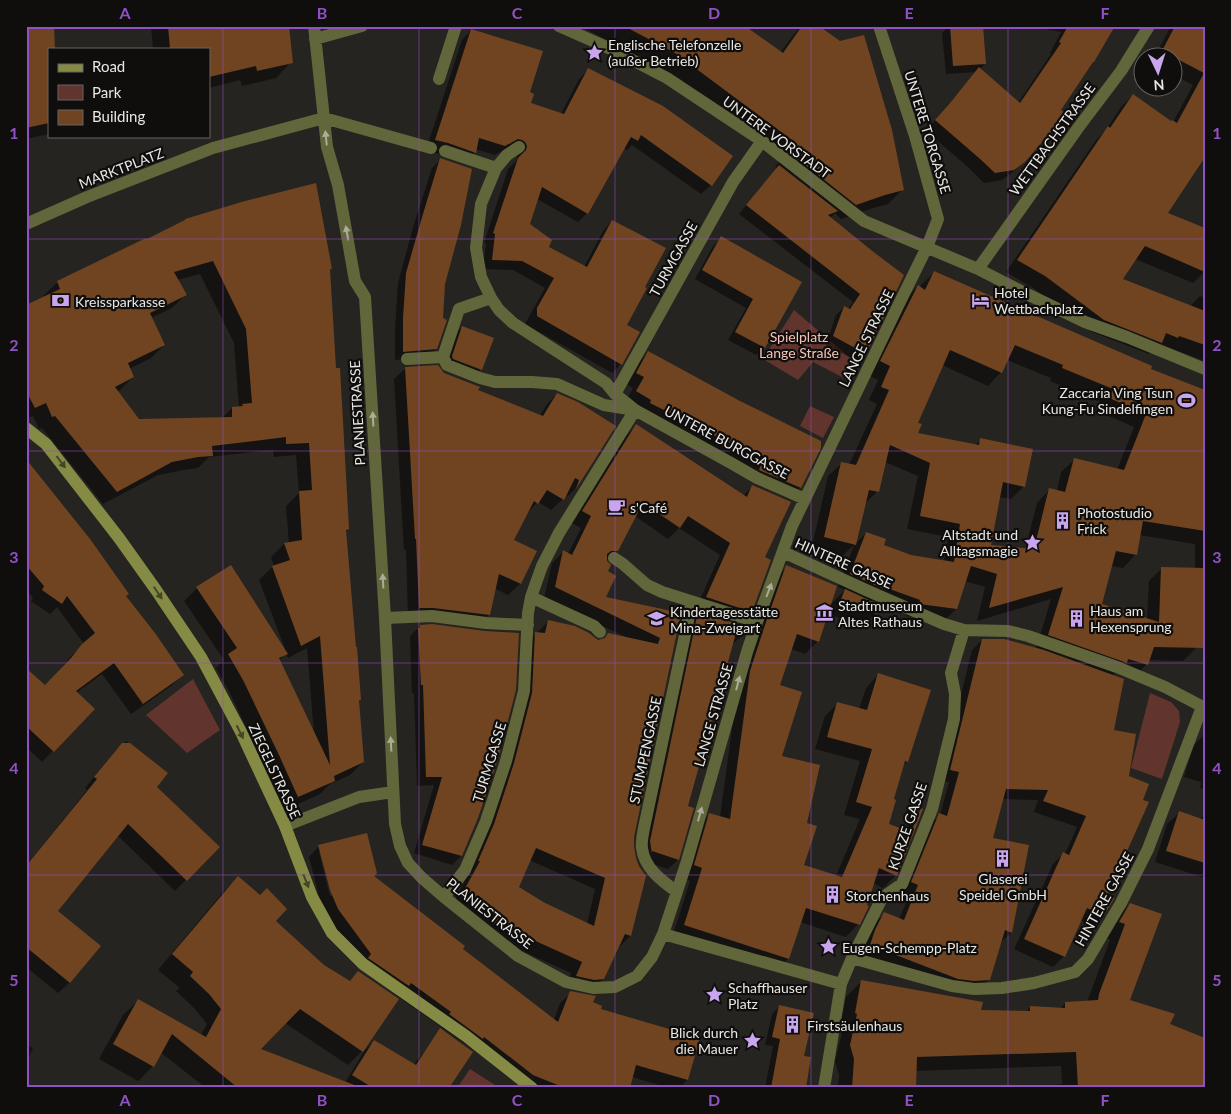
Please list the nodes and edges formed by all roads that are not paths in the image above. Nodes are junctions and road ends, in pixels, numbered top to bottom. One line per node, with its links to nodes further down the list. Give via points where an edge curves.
1 (362, 26): 6 (street)
2 (456, 26): 7 (street)
3 (559, 26): 9 (street, UNTERE VORSTADT, via 667,78)
4 (1149, 26): 16 (street, WETTBACHSTRASSE, via 1122,71)
5 (880, 29): 15 (street, UNTERE TORGASSE, via 938,219)
6 (314, 33): 8 (street, PLANIESTRASSE)
7 (439, 79)
8 (324, 118): 11 (street); 14 (street, MARKTPLATZ, via 214,148); 29 (street, PLANIESTRASSE, one-way to 8, via 365,297 355,281)
9 (762, 141): 15 (street, UNTERE VORSTADT, via 864,221); 21 (street, TURMGASSE, via 733,182)
10 (519, 147): 13 (street, UNTERE BURGGASSE, via 507,154)
11 (431, 148)
12 (445, 151): 13 (street)
13 (496, 168): 17 (street, UNTERE BURGGASSE, via 481,204 476,248 481,276)
14 (26, 224)
15 (927, 247): 16 (street, UNTERE VORSTADT); 24 (street, LANGE STRASSE)
16 (978, 269): 20 (street, UNTERE VORSTADT, via 1085,322)
17 (491, 298): 18 (street, via 459,309); 21 (street, UNTERE BURGGASSE, via 513,323 606,383)
18 (443, 356): 19 (street); 22 (street, UNTERE BURGGASSE, via 447,365 480,378 495,382 558,384 604,405)
19 (407, 359)
20 (1205, 369)
21 (615, 394): 22 (street, UNTERE BURGGASSE)
22 (635, 410): 24 (street, UNTERE BURGGASSE, via 757,478); 27 (street, TURMGASSE, via 559,533)
23 (26, 428): 36 (main road, ZIEGELSTRASSE, one-way to 36, via 46,444 119,538 201,658)
24 (805, 499): 25 (street, LANGE STRASSE)
25 (783, 552): 30 (street, LANGE STRASSE, one-way to 25); 32 (street, HINTERE GASSE)
26 (614, 558): 28 (street, via 647,585)
27 (531, 597): 31 (street, TURMGASSE); 33 (street, via 594,626)
28 (692, 602): 30 (street); 37 (street, STUMPENGASSE, via 642,849 647,864)
29 (385, 618): 31 (street, via 432,616); 35 (street, PLANIESTRASSE, one-way to 29)
30 (756, 622): 37 (street, LANGE STRASSE, one-way to 30)
31 (528, 626): 38 (street, TURMGASSE, via 524,691 506,761 465,870)
32 (964, 630): 34 (street, HINTERE GASSE, via 1008,631 1028,636 1165,686); 40 (street, KURZE GASSE, via 951,673 955,694 954,719 932,809 902,884 882,898)
33 (600, 632)
34 (1204, 707): 40 (street, HINTERE GASSE, via 1148,849 1088,959 1076,972 1034,983 974,989 952,986)
35 (393, 792): 36 (street, via 359,797); 38 (street, PLANIESTRASSE, via 395,824 408,863)
36 (285, 826): 42 (main road, ZIEGELSTRASSE, one-way to 42, via 312,897 332,933 363,964 466,1036)
37 (677, 892): 39 (street, LANGE STRASSE)
38 (444, 897): 39 (street, PLANIESTRASSE, via 518,956 566,982 593,988 615,987 637,976)
39 (663, 934): 41 (street)
40 (852, 958): 41 (street, KURZE GASSE)
41 (841, 984): 43 (street)
42 (532, 1088)
43 (824, 1088)

